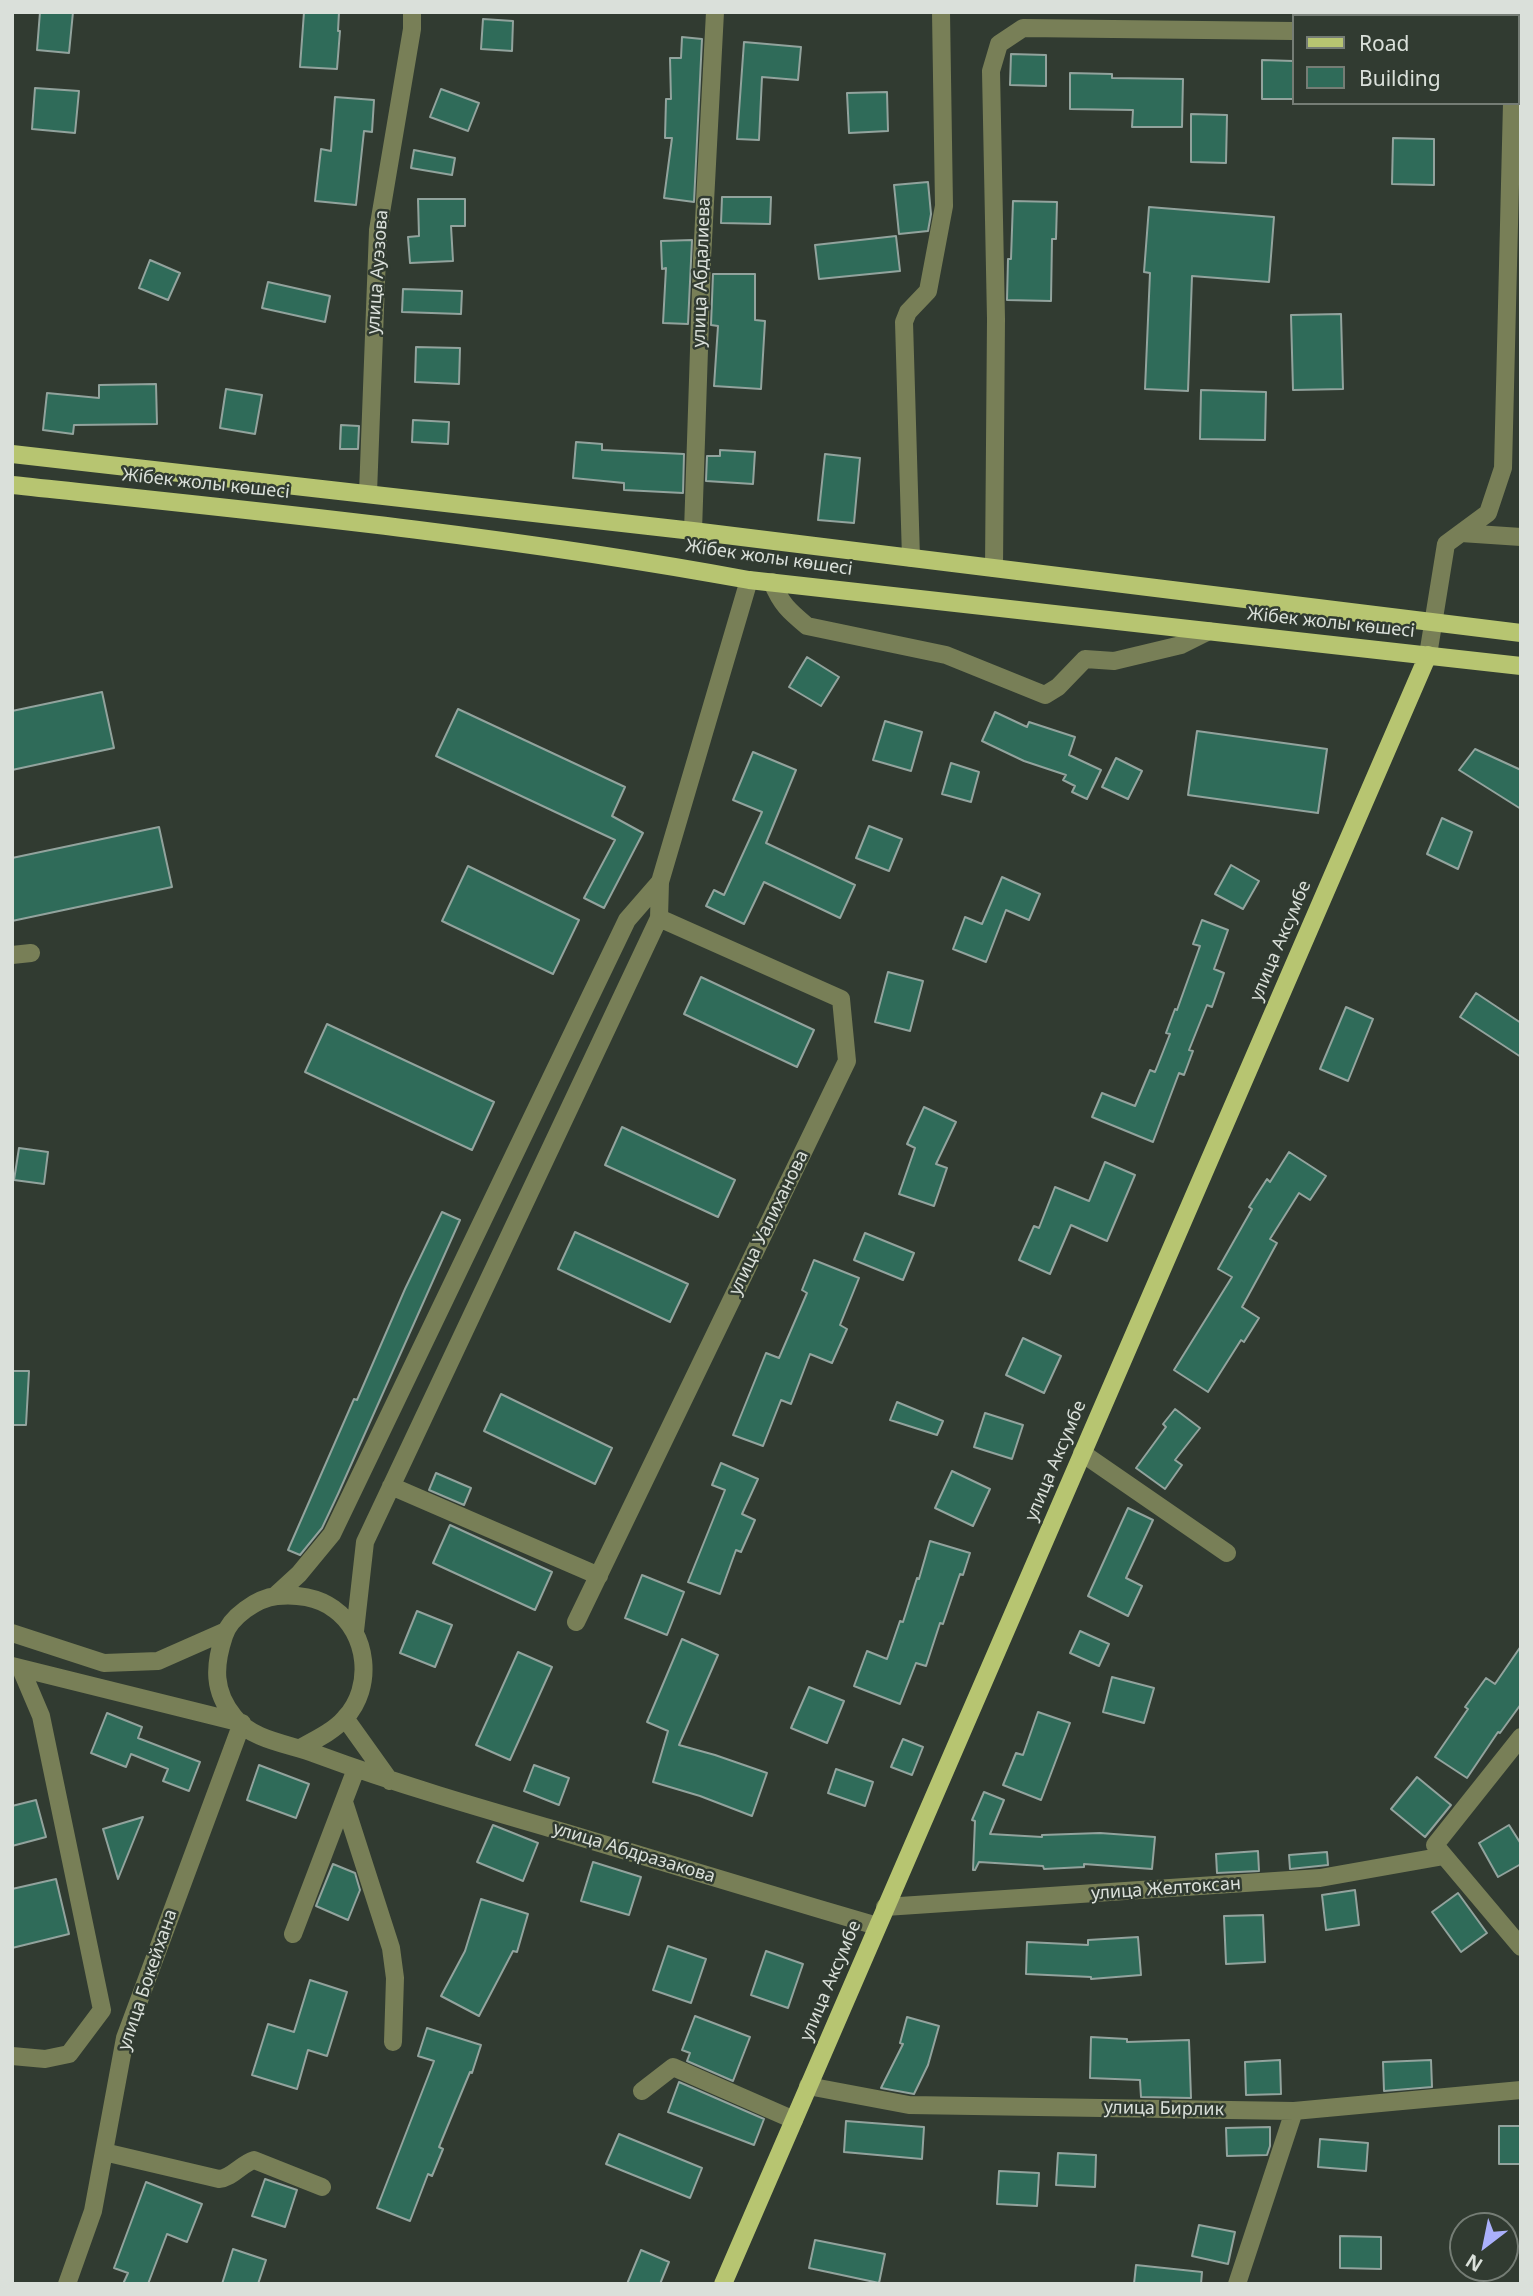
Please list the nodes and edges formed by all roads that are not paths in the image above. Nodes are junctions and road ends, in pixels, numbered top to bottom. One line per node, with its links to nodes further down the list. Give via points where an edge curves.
1 (412, 12): 9 (street, улица Ауэзова, via 378,230)
2 (715, 12): 10 (street, улица Абдалиева)
3 (941, 12): 13 (street, via 944,206 928,291 904,322)
4 (1292, 31): 14 (street, via 1023,28 999,44 991,71 996,319)
5 (1512, 105): 6 (street)
6 (1516, 200): 11 (street, via 1507,230 1503,468 1488,513)
7 (12, 454): 9 (main road, Жібек жолы көшесі)
8 (12, 485): 15 (main road, Жібек жолы көшесі, via 366,522)
9 (368, 493): 10 (main road, Жібек жолы көшесі)
10 (693, 531): 13 (main road, Жібек жолы көшесі)
11 (1461, 533): 12 (street); 17 (street, via 1446,544)
12 (1521, 537)
13 (911, 558): 14 (main road, Жібек жолы көшесі)
14 (994, 568): 17 (main road, Жібек жолы көшесі)
15 (748, 580): 16 (main road, Жібек жолы көшесі); 22 (street)
16 (772, 582): 18 (main road, Жібек жолы көшесі); 18 (street, via 780,601 807,626 946,655 1045,695 1084,659 1114,661 1181,645)
17 (1433, 623): 19 (main road, Жібек жолы көшесі); 20 (street)
18 (1209, 631): 20 (main road, Жібек жолы көшесі)
19 (1521, 633)
20 (1428, 655): 21 (main road, Жібек жолы көшесі); 26 (main road, улица Аксумбе)
21 (1521, 666)
22 (660, 882): 23 (street); 30 (street, via 627,920 332,1534)
23 (659, 918): 27 (street); 29 (street, улица Уалиханова, via 841,999 847,1062)
24 (31, 953): 25 (street)
25 (12, 955)
26 (1082, 1453): 28 (street); 44 (main road, улица Аксумбе)
27 (391, 1486): 29 (street); 33 (street, via 365,1542)
28 (1227, 1553)
29 (599, 1576): 31 (street, улица Уалиханова)
30 (275, 1596): 32 (street, via 246,1608); 33 (street, via 315,1600 334,1609)
31 (576, 1622)
32 (226, 1631): 34 (street, via 158,1661 104,1663); 37 (street, via 216,1660 219,1691 234,1718)
33 (355, 1632): 36 (street, via 364,1661 361,1692)
34 (12, 1633)
35 (17, 1668): 37 (street); 49 (street, via 41,1716 102,2010 69,2054 44,2059)
36 (345, 1718): 39 (street); 41 (street)
37 (242, 1723): 39 (street, via 260,1736); 55 (street, улица Бокейхана, via 125,2038)
38 (1521, 1737): 43 (street, via 1435,1845)
39 (300, 1748): 40 (street, улица Абдразакова)
40 (356, 1769): 41 (street, улица Абдразакова); 42 (street)
41 (390, 1781): 45 (street, улица Абдразакова)
42 (344, 1802): 46 (street); 48 (street, via 391,1948)
43 (1444, 1856): 44 (street, улица Желтоксан, via 1320,1878); 47 (street)
44 (885, 1907): 45 (main road, улица Аксумбе)
45 (877, 1926): 50 (main road, улица Аксумбе)
46 (293, 1934)
47 (1521, 1947)
48 (393, 2042)
49 (12, 2056)
50 (808, 2086): 53 (street, улица Бирлик, via 909,2105); 54 (main road, улица Аксумбе)
51 (1521, 2090): 53 (street, улица Бирлик)
52 (642, 2091): 54 (street, via 673,2067)
53 (1294, 2111): 59 (street)
54 (793, 2120): 58 (main road, улица Аксумбе)
55 (104, 2151): 56 (street, via 219,2179 254,2160); 57 (street, улица Бокейхана, via 93,2211)
56 (322, 2187)
57 (67, 2284)
58 (723, 2284)
59 (1237, 2284)

